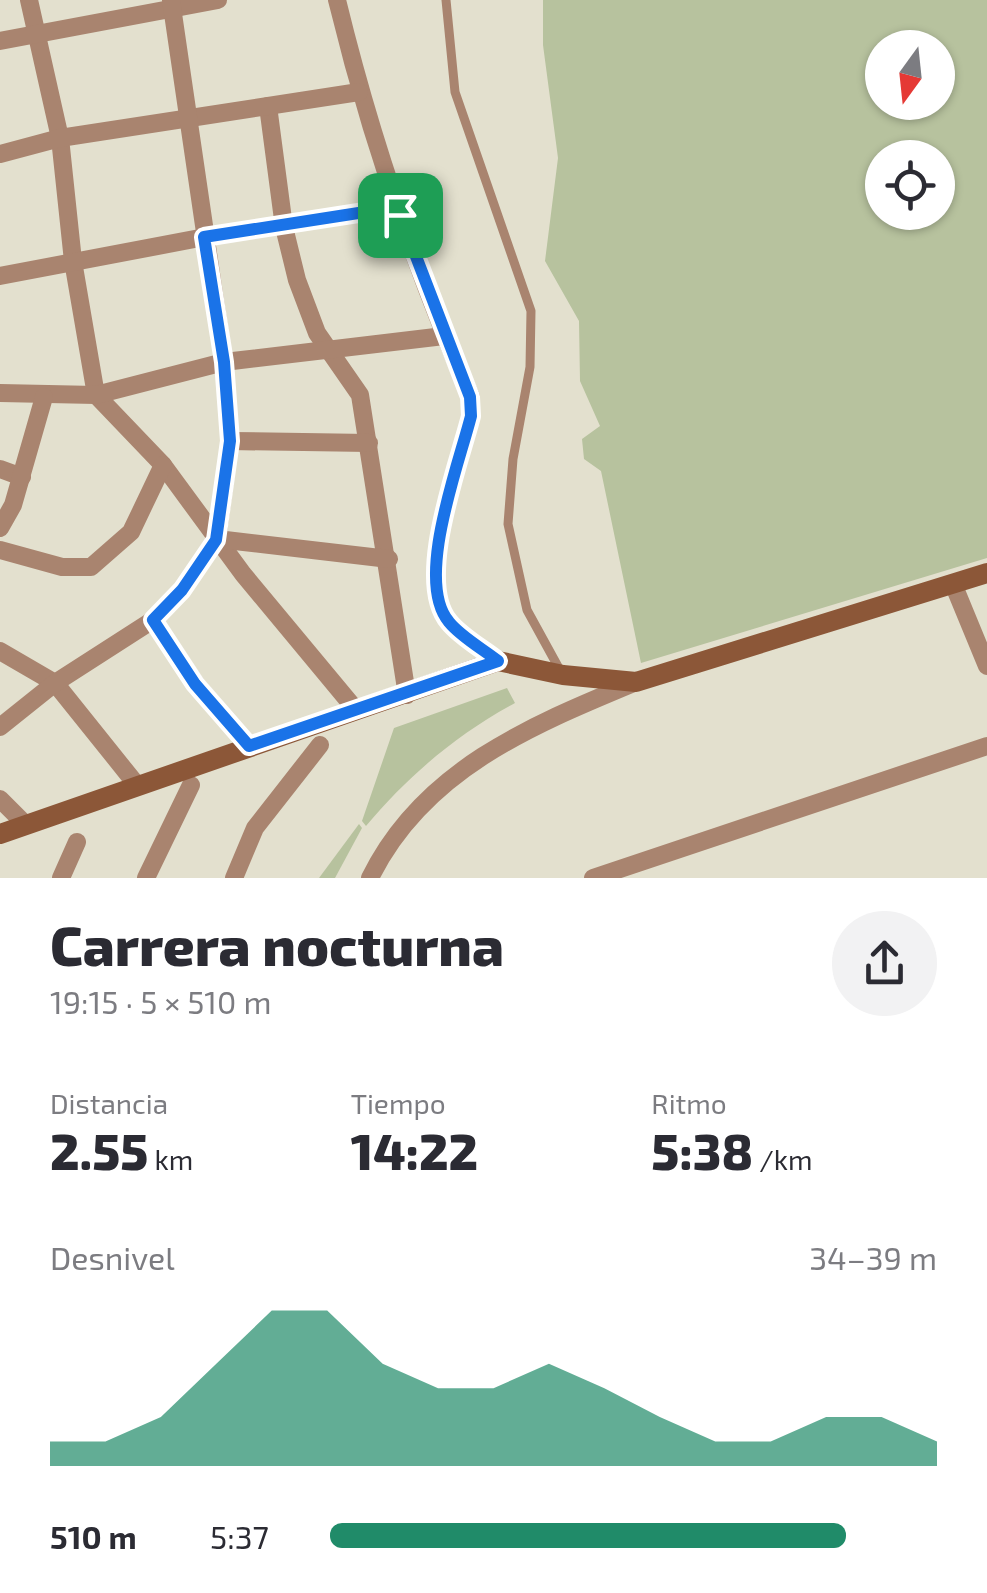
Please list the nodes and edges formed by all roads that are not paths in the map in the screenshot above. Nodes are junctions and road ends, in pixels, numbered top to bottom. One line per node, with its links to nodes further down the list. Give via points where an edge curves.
1 (30, 0): 6 (street)
2 (218, 0): 5 (street)
3 (336, 0): 8 (street)
4 (446, 0): 39 (lane, via 455,92 531,311 530,367 508,524 527,610)
5 (171, 4): 6 (street); 10 (street)
6 (34, 35): 7 (street); 11 (street)
7 (0, 41)
8 (359, 92): 9 (street); 13 (street)
9 (268, 106): 10 (street); 14 (street)
10 (187, 122): 11 (street); 15 (street)
11 (60, 138): 12 (street); 16 (street)
12 (0, 154)
13 (397, 207): 14 (street); 18 (street)
14 (284, 227): 15 (street); 19 (street, via 316,333)
15 (204, 237): 16 (street); 20 (street)
16 (73, 260): 17 (street); 22 (street)
17 (0, 276)
18 (444, 336): 19 (street); 37 (street, via 470,397 471,416 434,563 437,595 447,621)
19 (333, 351): 20 (street); 25 (street, via 360,394)
20 (224, 362): 22 (street); 24 (street)
21 (0, 393): 23 (street)
22 (96, 395): 23 (street); 26 (street)
23 (44, 397): 28 (street)
24 (230, 441): 25 (street); 30 (street)
25 (368, 443): 32 (street)
26 (163, 465): 30 (street); 31 (street, via 131,532 91,567)
27 (0, 469): 28 (street)
28 (22, 477): 29 (street)
29 (0, 528)
30 (216, 540): 32 (street); 35 (street); 43 (street)
31 (0, 550)
32 (389, 559): 42 (street)
33 (987, 573): 34 (street)
34 (954, 586): 38 (street); 40 (street)
35 (153, 620): 41 (street); 46 (street, via 195,684)
36 (0, 651): 41 (street)
37 (498, 661): 39 (street); 42 (street)
38 (987, 666)
39 (563, 675): 40 (street)
40 (636, 682): 57 (street, via 544,720 438,785 385,847)
41 (55, 683): 44 (street); 48 (street)
42 (407, 695): 43 (street)
43 (356, 710): 46 (street)
44 (0, 727)
45 (320, 744): 56 (street, via 256,828)
46 (249, 746): 48 (street)
47 (987, 746): 58 (street)
48 (136, 784): 51 (street)
49 (192, 785): 55 (street)
50 (0, 800): 51 (street)
51 (26, 825): 52 (street)
52 (0, 834)
53 (76, 842): 54 (street)
54 (61, 878)
55 (146, 878)
56 (234, 878)
57 (370, 878)
58 (592, 878)

